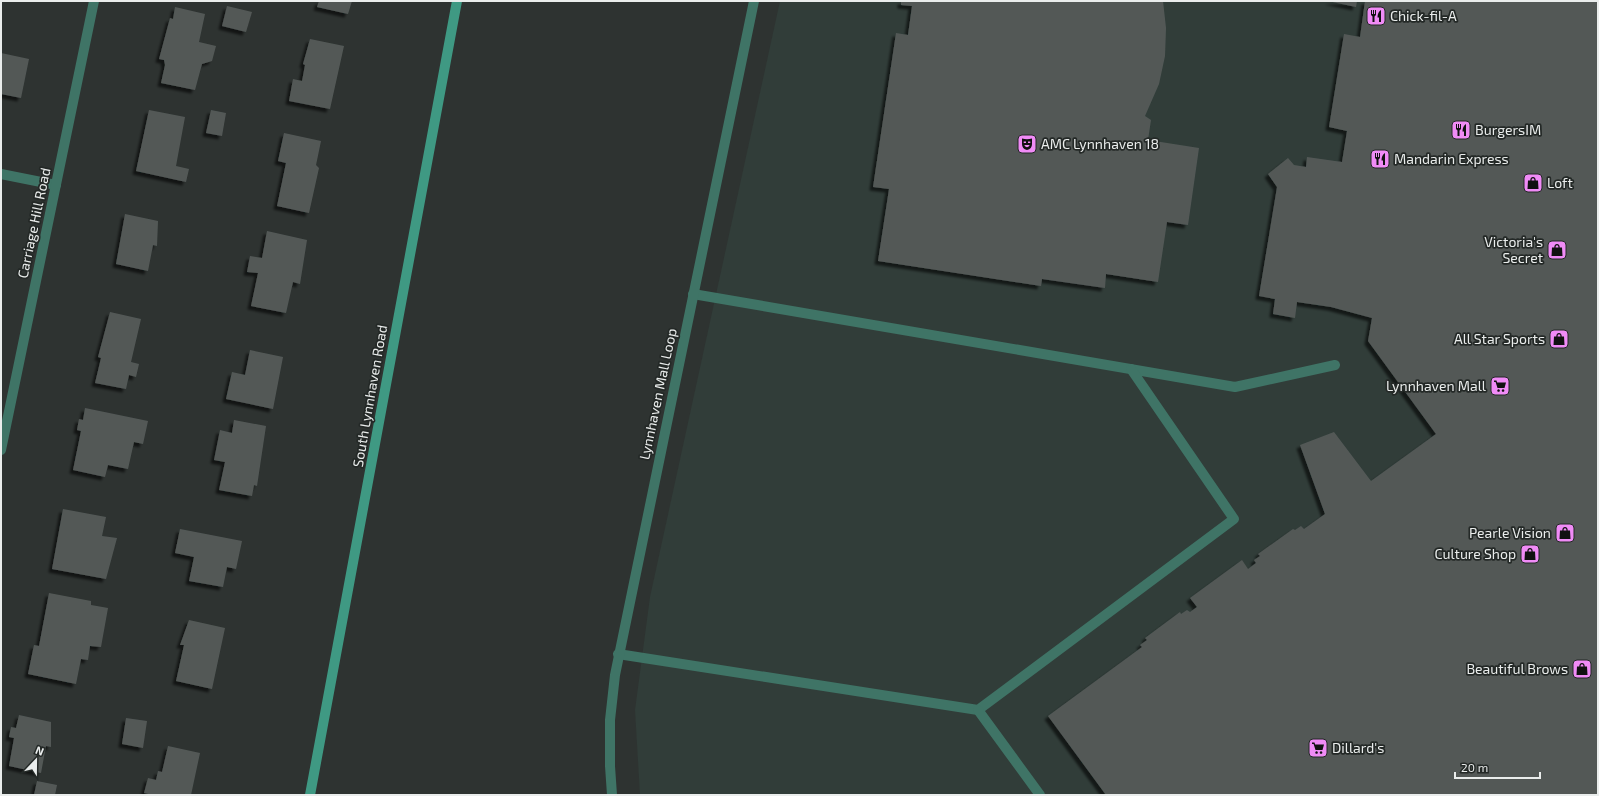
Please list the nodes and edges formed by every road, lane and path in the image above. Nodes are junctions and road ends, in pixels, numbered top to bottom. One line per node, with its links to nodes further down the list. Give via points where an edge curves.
1 (94, 1): 5 (street, Carriage Hill Road)
2 (457, 1): 12 (street, South Lynnhaven Road)
3 (754, 1): 6 (street, Lynnhaven Mall Loop)
4 (1, 174): 5 (street)
5 (56, 185): 9 (street, Carriage Hill Road)
6 (693, 294): 8 (street); 10 (street, Lynnhaven Mall Loop)
7 (1335, 365): 8 (street, via 1235,387)
8 (1131, 369): 11 (street, via 1234,519)
9 (1, 450)
10 (618, 654): 11 (street); 13 (street, Lynnhaven Mall Loop, via 610,720)
11 (978, 710): 14 (street)
12 (310, 795)
13 (612, 795)
14 (1040, 795)

